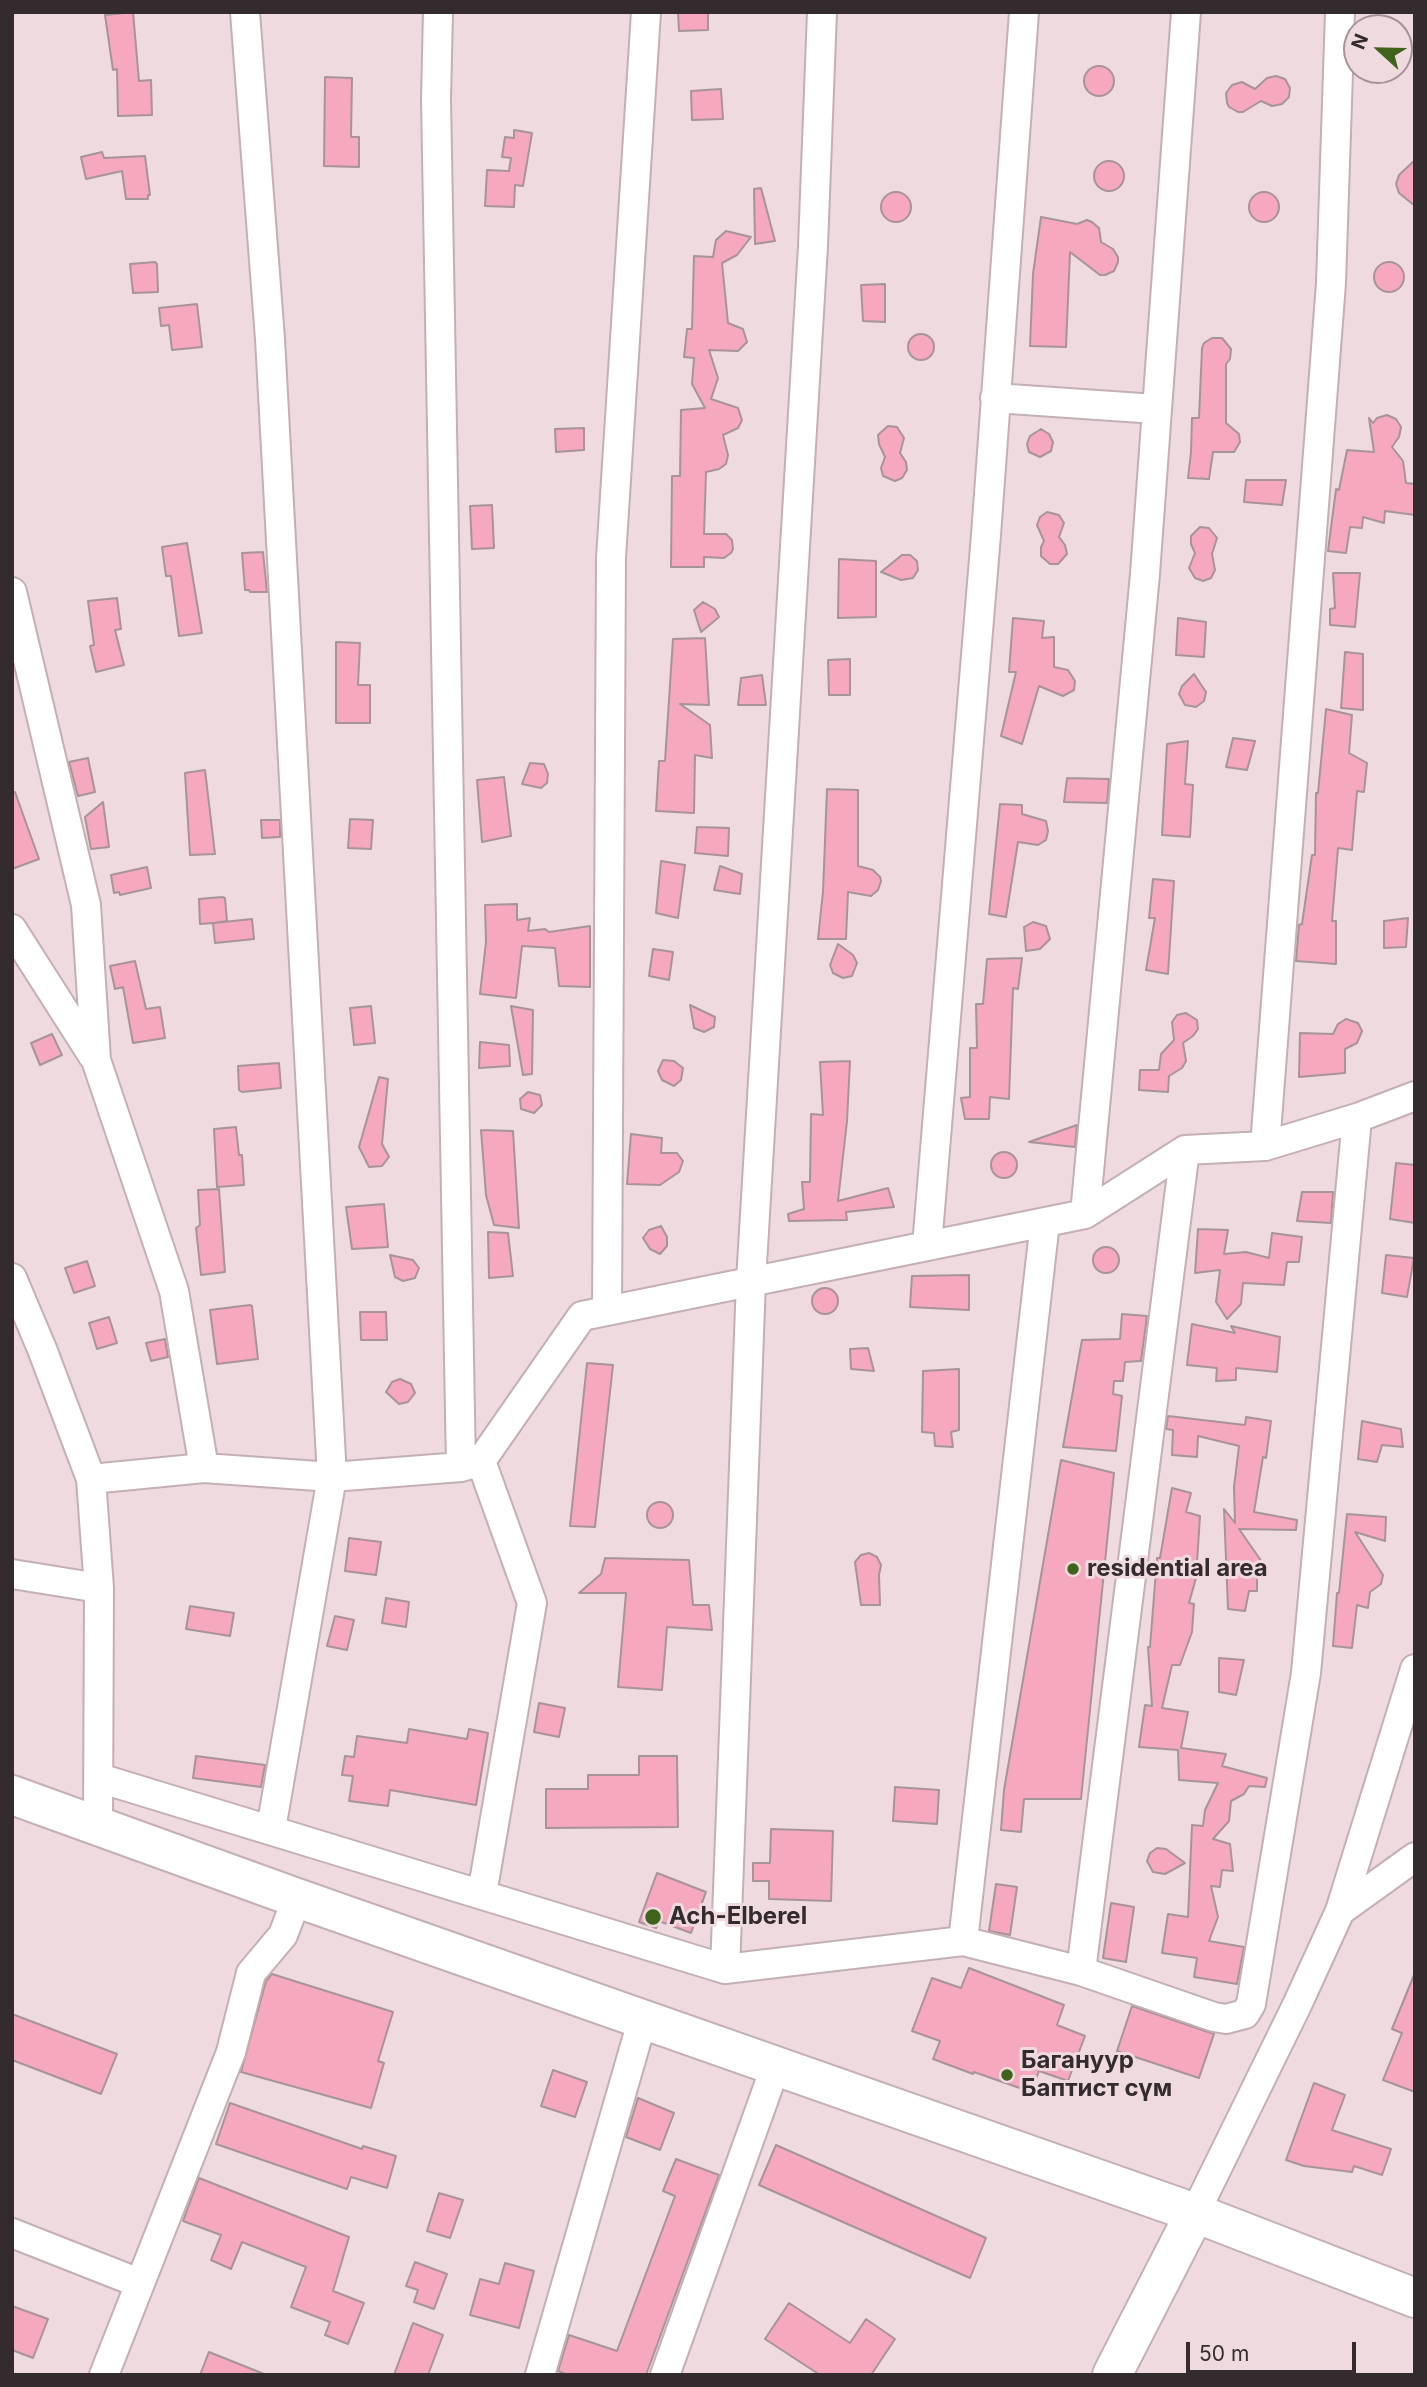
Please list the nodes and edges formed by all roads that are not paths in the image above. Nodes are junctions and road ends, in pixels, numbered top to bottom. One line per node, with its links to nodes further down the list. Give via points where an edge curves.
1 (245, 12): 27 (street, via 270,338)
2 (438, 12): 25 (street, via 436,99)
3 (646, 12): 22 (street, via 611,558)
4 (822, 12): 21 (street, via 812,260)
5 (1024, 12): 8 (street)
6 (1186, 12): 9 (street)
7 (1340, 12): 15 (street, via 1331,283)
8 (995, 398): 9 (street); 19 (street)
9 (1156, 409): 17 (street, via 1145,574)
10 (12, 593): 12 (street, via 86,905)
11 (12, 929): 12 (street)
12 (96, 1060): 26 (street, via 174,1291)
13 (1415, 1096): 14 (street)
14 (1357, 1118): 15 (street); 42 (street, via 1306,1673 1251,2004 1245,2014 1226,2019)
15 (1265, 1146): 16 (street)
16 (1185, 1150): 17 (street); 42 (street)
17 (1085, 1214): 18 (street)
18 (1045, 1222): 19 (street); 40 (street)
19 (927, 1246): 21 (street)
20 (12, 1278): 24 (street)
21 (751, 1281): 22 (street); 41 (street)
22 (607, 1311): 25 (street, via 582,1316)
23 (12, 1342): 24 (street)
24 (42, 1349): 28 (street)
25 (471, 1464): 27 (street); 37 (street, via 532,1603)
26 (204, 1468): 27 (street); 28 (street)
27 (332, 1477): 35 (street)
28 (91, 1479): 30 (street)
29 (12, 1574): 30 (street)
30 (99, 1588): 32 (street)
31 (1415, 1669): 39 (street)
32 (99, 1778): 34 (street); 35 (street)
33 (12, 1796): 34 (main road)
34 (98, 1826): 38 (main road)
35 (271, 1829): 37 (street)
36 (1415, 1857): 39 (street)
37 (482, 1894): 41 (street)
38 (297, 1898): 43 (main road); 47 (street, via 283,1934 251,1973 231,2052)
39 (1340, 1911): 45 (street)
40 (962, 1941): 41 (street); 42 (street)
41 (725, 1969)
42 (1081, 1971)
43 (643, 2018): 44 (main road); 50 (street)
44 (776, 2065): 45 (main road); 51 (street)
45 (1195, 2213): 48 (main road); 52 (main road)
46 (12, 2233): 47 (street)
47 (139, 2283): 49 (street)
48 (1415, 2298)
49 (104, 2375)
50 (540, 2375)
51 (665, 2375)
52 (1112, 2375)

